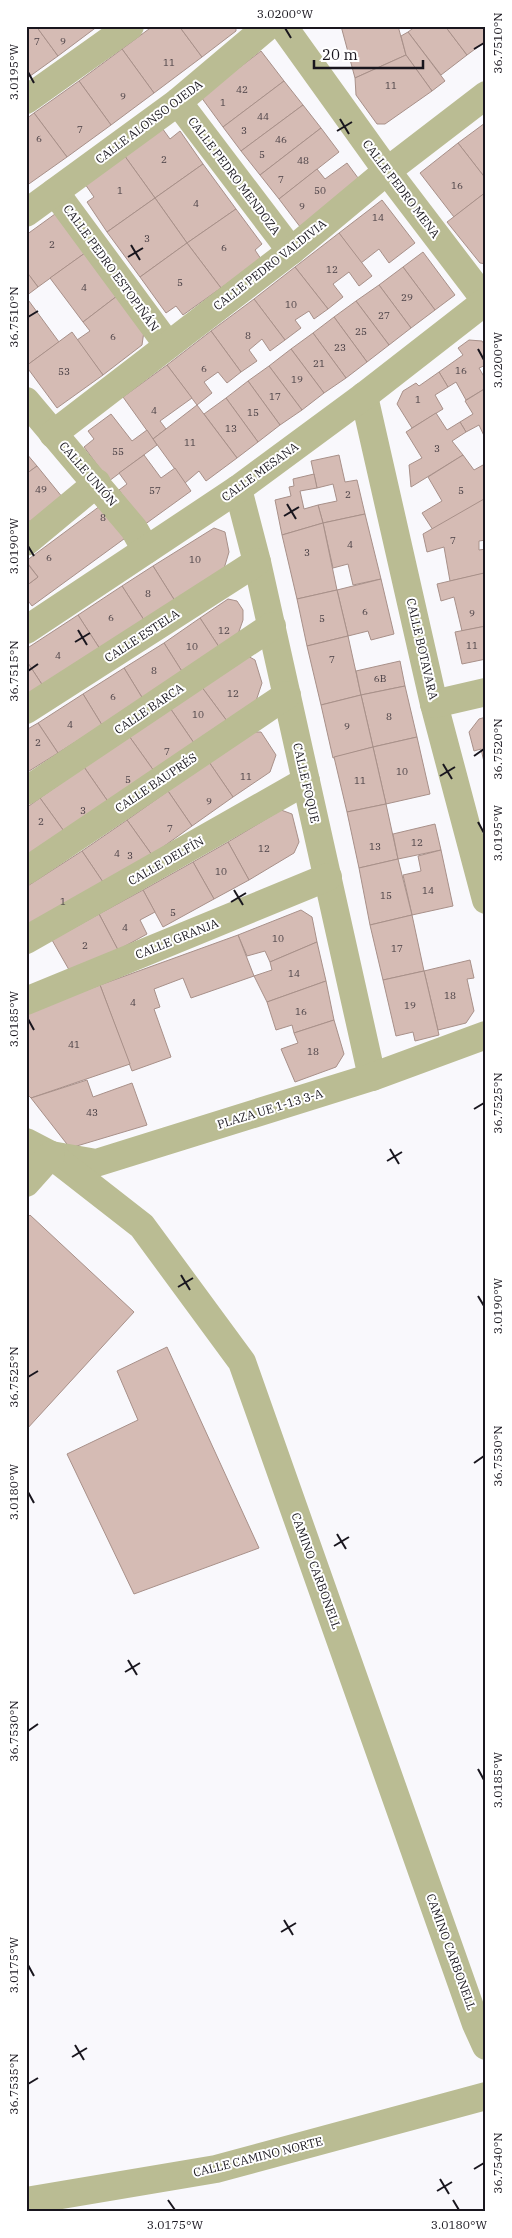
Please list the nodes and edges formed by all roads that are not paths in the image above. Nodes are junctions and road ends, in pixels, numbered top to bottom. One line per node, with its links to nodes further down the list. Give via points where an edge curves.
1 (130, 26): 5 (street)
2 (268, 26): 6 (street, CALLE ALONSO OJEDA)
3 (283, 26): 7 (street, CALLE PEDRO MENA)
4 (486, 95): 7 (street, CALLE PEDRO VALDIVIA)
5 (26, 100)
6 (178, 102): 8 (street, CALLE ALONSO OJEDA); 10 (street, CALLE PEDRO MENDOZA)
7 (387, 171): 10 (street, CALLE PEDRO VALDIVIA); 11 (street, CALLE PEDRO MENA)
8 (55, 192): 9 (street, CALLE ALONSO OJEDA); 12 (street, CALLE PEDRO ESTOPIÑÁN)
9 (26, 213)
10 (291, 251): 12 (street, CALLE PEDRO VALDIVIA)
11 (486, 301): 13 (street, CALLE MESANA)
12 (167, 344): 15 (street, CALLE PEDRO VALDIVIA)
13 (364, 396): 17 (street, CALLE MESANA); 25 (street, CALLE BOTAVARA)
14 (26, 401): 15 (street, CALLE UNIÓN)
15 (53, 434): 16 (street, CALLE UNIÓN)
16 (97, 483): 18 (street); 19 (street, CALLE UNIÓN, via 134,529)
17 (238, 489): 19 (street, CALLE MESANA); 20 (street, CALLE FOQUE)
18 (27, 540)
19 (146, 550): 22 (street, CALLE MESANA)
20 (257, 562): 21 (street, CALLE FOQUE); 26 (street, CALLE ESTELA)
21 (272, 626): 24 (street, CALLE FOQUE); 28 (street, CALLE BARCA)
22 (26, 630)
23 (486, 692): 25 (street)
24 (287, 695): 27 (street, CALLE FOQUE); 29 (street, CALLE BAUPRÉS)
25 (434, 704): 31 (street, CALLE BOTAVARA)
26 (26, 710)
27 (306, 781): 30 (street, CALLE FOQUE); 32 (street, CALLE DELFÍN)
28 (26, 791)
29 (26, 871)
30 (328, 877): 33 (street, CALLE GRANJA); 35 (street, CALLE FOQUE)
31 (486, 900)
32 (26, 940)
33 (26, 1001)
34 (486, 1035): 35 (street, PLAZA UE 1-13 3-A)
35 (372, 1077): 37 (street, PLAZA UE 1-13 3-A, via 96,1163)
36 (26, 1142): 37 (street)
37 (51, 1155): 38 (street); 39 (street, CAMINO CARBONELL, via 142,1226 242,1362)
38 (26, 1184)
39 (486, 2046)
40 (486, 2096): 41 (street, CALLE CAMINO NORTE, via 216,2170)
41 (26, 2201)

